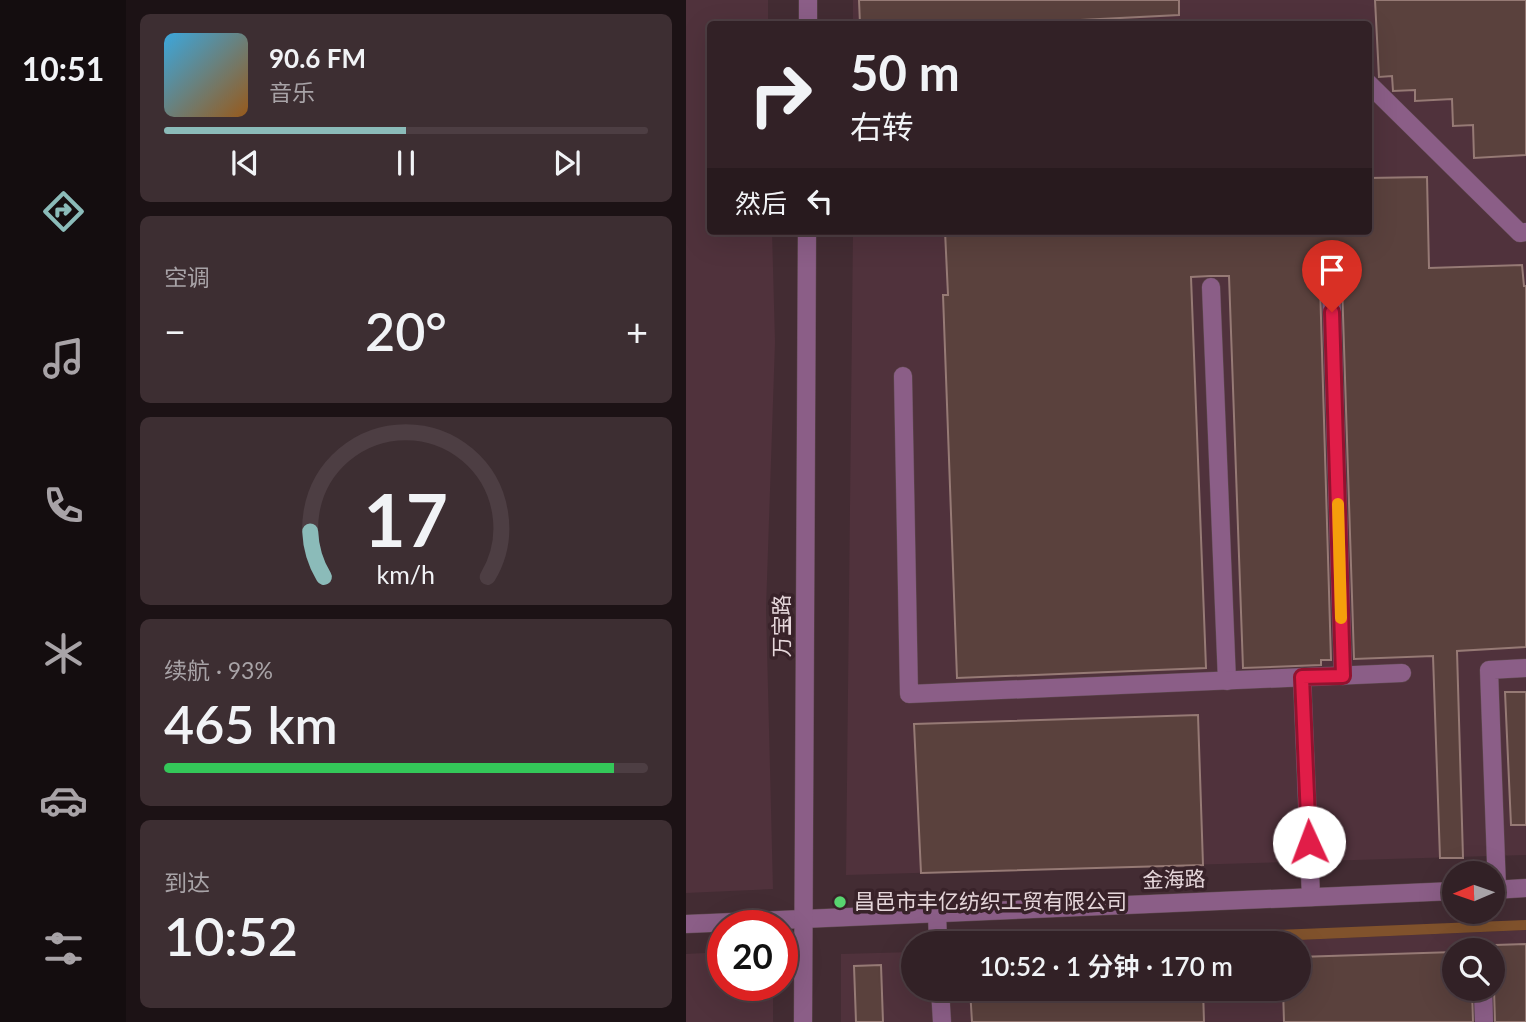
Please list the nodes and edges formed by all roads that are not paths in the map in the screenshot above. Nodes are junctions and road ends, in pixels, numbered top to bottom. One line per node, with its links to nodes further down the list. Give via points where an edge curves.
1 (808, 0): 2 (street)
2 (808, 21)
3 (1372, 87): 4 (street, via 1520,233)
4 (1526, 232)
5 (807, 235): 20 (street, 万宝路)
6 (1331, 284): 11 (street)
7 (1211, 287): 13 (street)
8 (903, 376): 13 (street, via 909,694)
9 (1526, 668): 14 (street, via 1489,670)
10 (1402, 673): 11 (street)
11 (1343, 676): 12 (street)
12 (1302, 677): 13 (street); 18 (street)
13 (1227, 681)
14 (1494, 861)
15 (1526, 888): 16 (street)
16 (1505, 889)
17 (1442, 892): 18 (street, 金海路)
18 (1311, 897): 19 (street, 金海路)
19 (937, 913): 20 (street, 金海路); 22 (street)
20 (804, 919): 21 (street, 金海路); 25 (street, 万宝路)
21 (686, 924)
22 (938, 931)
23 (941, 1001): 26 (street)
24 (1483, 1001): 27 (street)
25 (803, 1022)
26 (942, 1022)
27 (1484, 1022)

